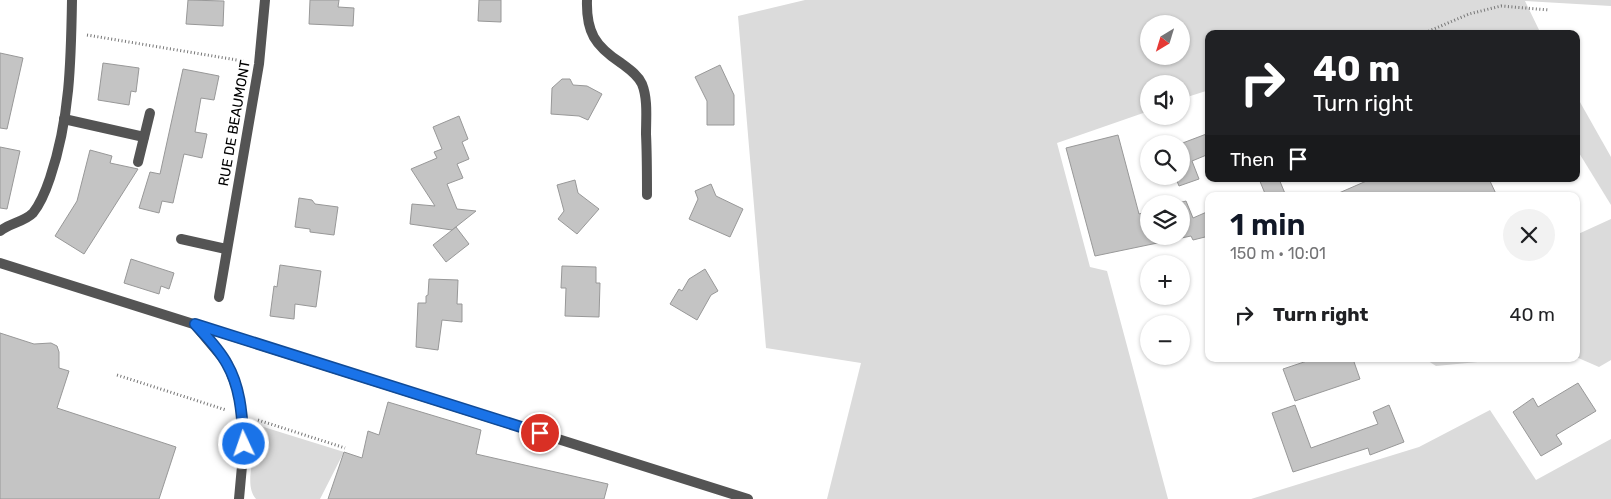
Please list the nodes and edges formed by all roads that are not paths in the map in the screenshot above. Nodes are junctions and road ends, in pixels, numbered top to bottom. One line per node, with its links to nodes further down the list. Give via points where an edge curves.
1 (72, 0): 5 (street, via 70,84)
2 (265, 0): 11 (street, RUE DE BEAUMONT, via 259,64)
3 (587, 0): 8 (street, via 588,21 603,52 634,73 642,86 646,105)
4 (150, 112): 6 (street)
5 (64, 119): 6 (street); 9 (street, via 54,165 40,202 32,214)
6 (144, 137): 7 (street)
7 (138, 162)
8 (647, 195)
9 (0, 231)
10 (181, 239): 11 (street)
11 (226, 249): 13 (street, RUE DE BEAUMONT)
12 (0, 263): 14 (street)
13 (219, 297)
14 (195, 324): 15 (street, via 227,363 237,389 244,444); 16 (street)
15 (239, 499)
16 (748, 499)

